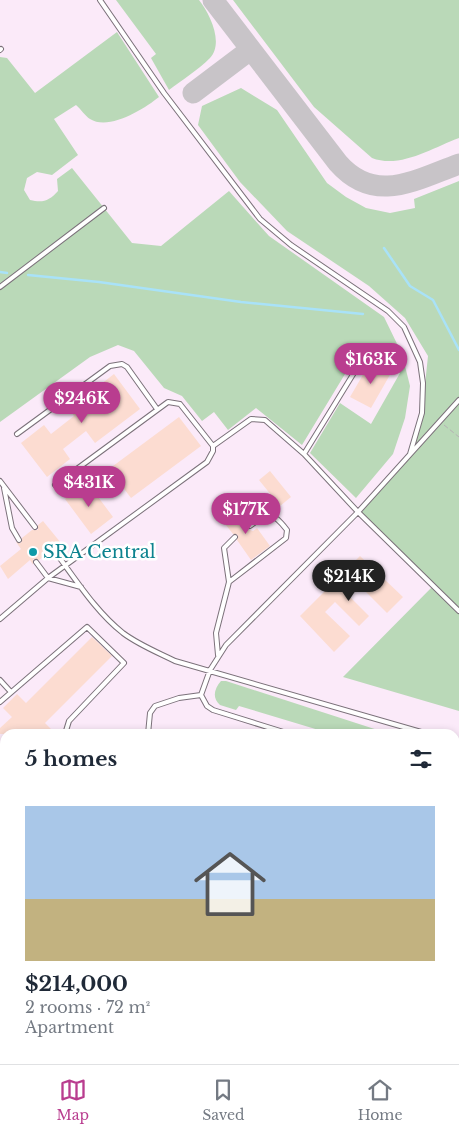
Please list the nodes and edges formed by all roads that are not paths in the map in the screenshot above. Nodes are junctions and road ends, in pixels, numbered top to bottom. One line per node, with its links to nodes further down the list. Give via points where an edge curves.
1 (100, 0): 10 (lane, via 170,101 260,219 291,245 388,311 404,328 420,362 423,383 422,413)
2 (104, 208): 3 (lane)
3 (0, 287)
4 (365, 355): 9 (lane)
5 (459, 400): 10 (lane)
6 (157, 408): 7 (lane, via 127,367 116,364); 8 (lane, via 168,402 180,404); 12 (lane)
7 (17, 434)
8 (212, 446): 9 (lane, via 256,417 265,420); 21 (lane, via 207,462)
9 (304, 454): 14 (lane)
10 (410, 454): 14 (lane)
11 (0, 481): 13 (lane)
12 (55, 485)
13 (4, 486): 16 (lane); 18 (lane, via 12,528)
14 (358, 512): 25 (lane); 27 (lane)
15 (250, 526): 23 (lane, via 271,515 277,518 287,534 284,542)
16 (36, 527)
17 (235, 537): 23 (lane, via 224,548)
18 (19, 540)
19 (53, 549): 21 (lane)
20 (36, 562): 22 (lane)
21 (65, 566): 22 (lane); 24 (lane)
22 (48, 578): 24 (lane); 26 (lane)
23 (229, 582): 27 (lane, via 216,633)
24 (81, 587): 28 (lane, via 102,613 146,647)
25 (459, 611)
26 (0, 619)
27 (218, 655): 28 (lane)
28 (210, 670): 31 (lane); 36 (lane)
29 (0, 680): 30 (lane)
30 (10, 691): 32 (lane); 33 (lane, via 87,627 124,663 69,721)
31 (201, 695): 34 (lane, via 155,706 150,713); 35 (lane, via 213,710)
32 (0, 702)
33 (67, 729)
34 (148, 729)
35 (274, 729)
36 (411, 729)

